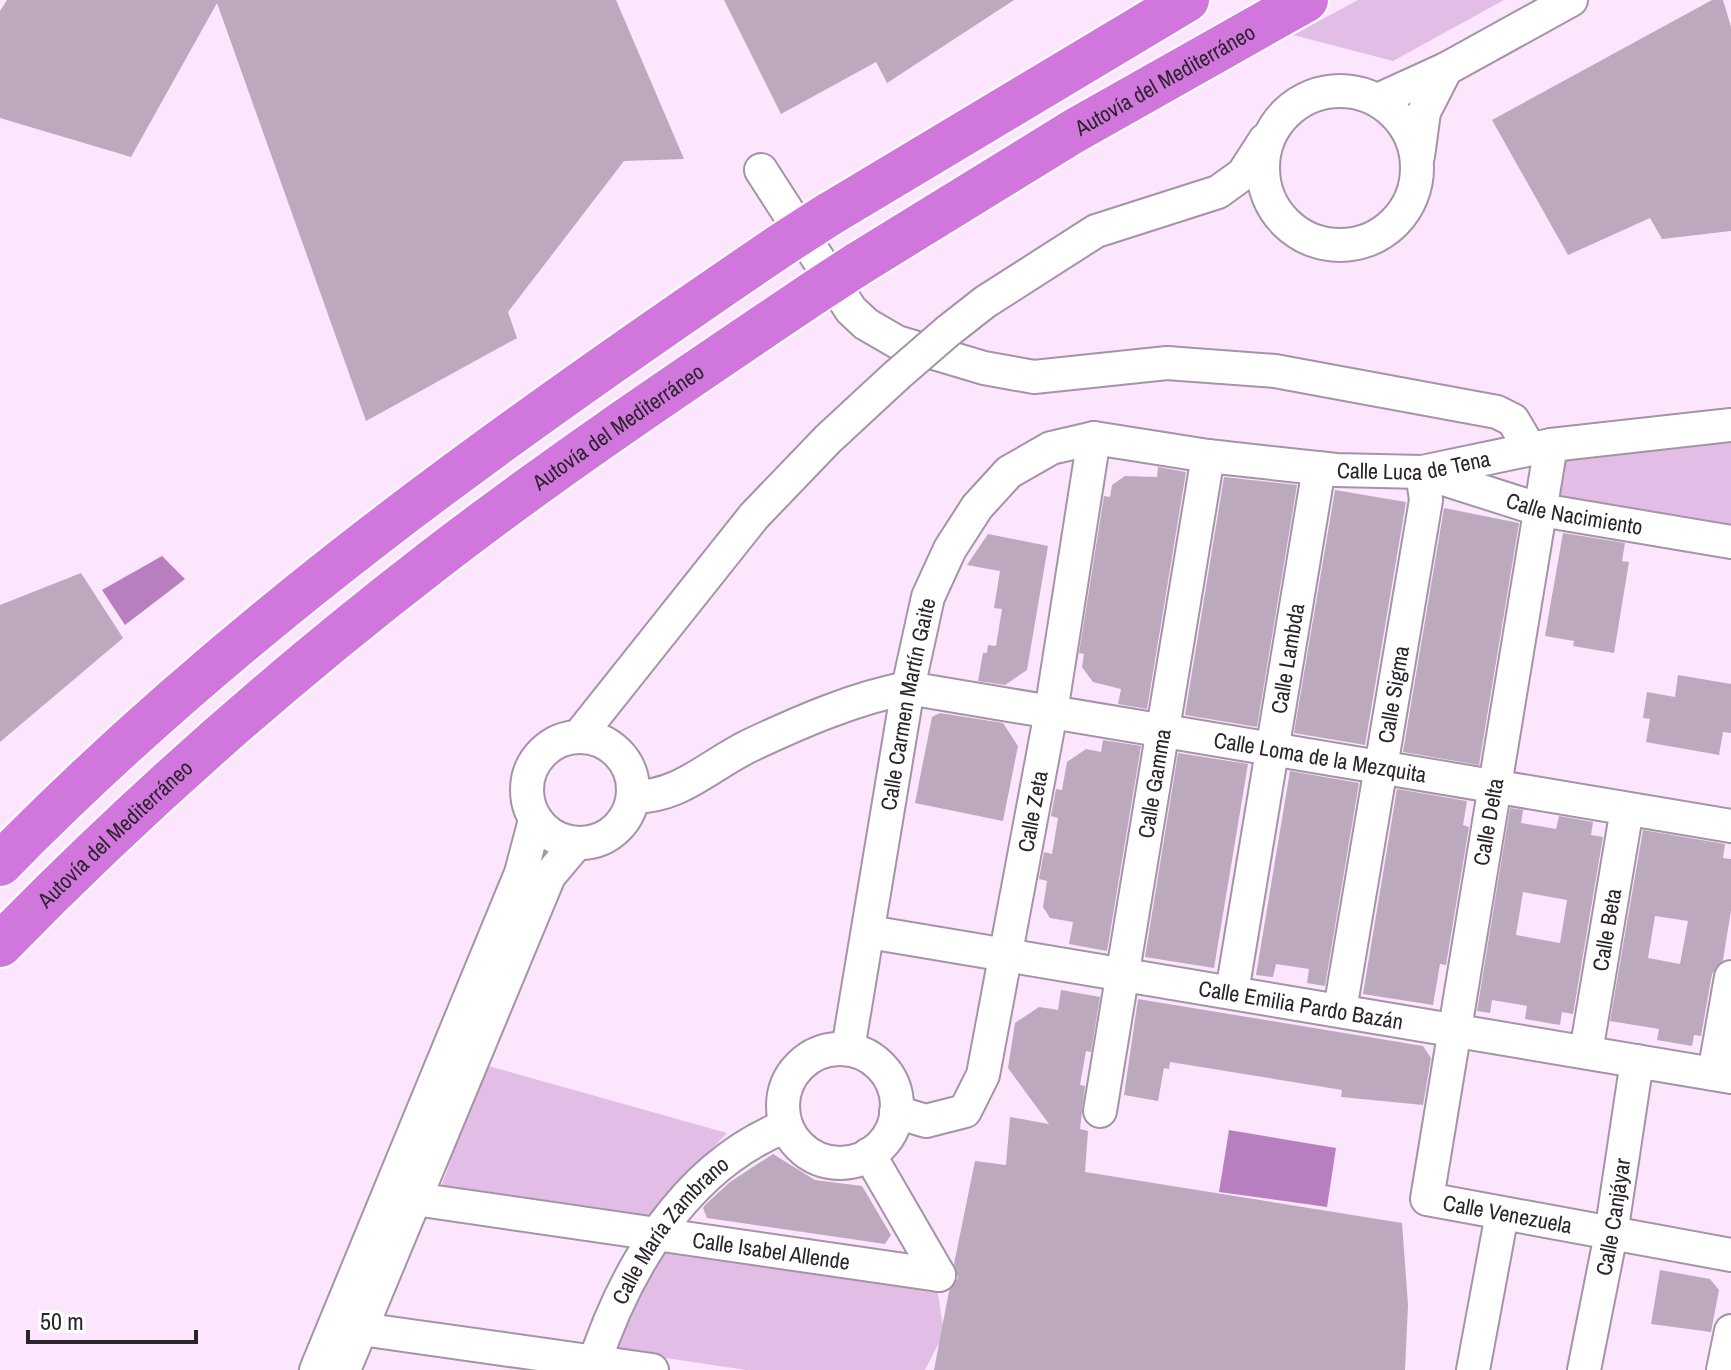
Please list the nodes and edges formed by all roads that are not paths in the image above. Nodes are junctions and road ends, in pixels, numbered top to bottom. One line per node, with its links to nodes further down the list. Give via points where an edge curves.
1 (1187, 0): 33 (highway, bridge, via 828,215 592,374 340,562 141,731)
2 (1306, 0): 35 (highway, Autovía del Mediterráneo, bridge, via 1074,131 858,264 624,421 328,644 91,854)
3 (1571, 0): 4 (street)
4 (1446, 69): 5 (street); 7 (street, via 1424,112)
5 (1378, 100): 6 (street, via 1332,90 1309,96); 7 (street, via 1398,116)
6 (1273, 127): 9 (street, via 1243,174); 10 (street, via 1262,169)
7 (1417, 161): 10 (street, via 1415,186 1405,210 1388,229 1365,242 1314,242)
8 (761, 170): 13 (street, via 851,310 897,342 1034,377 1167,363 1275,371 1497,412)
9 (1218, 192): 10 (street); 19 (street, bridge, via 1096,231 948,331 828,439 754,516)
10 (1274, 210)
11 (1731, 425): 13 (street, Calle Luca de Tena)
12 (1094, 438): 14 (street, Calle Luca de Tena); 20 (street, Calle Carmen Martín Gaite, via 1051,448 1009,472 977,507 928,597); 21 (street, Calle Zeta)
13 (1540, 447): 16 (street, Calle Luca de Tena); 17 (street, Calle Delta)
14 (1208, 456): 15 (street, Calle Luca de Tena); 22 (street, Calle Gamma)
15 (1319, 468): 16 (street, Calle Luca de Tena); 24 (street, Calle Lambda)
16 (1422, 472): 17 (street, Calle Nacimiento); 26 (street, Calle Sigma, via 1426,500)
17 (1541, 510): 18 (street, Calle Nacimiento); 27 (street, Calle Delta)
18 (1731, 542)
19 (641, 659): 23 (street); 25 (street, via 624,695 618,725)
20 (908, 688): 21 (street, Calle Loma de la Mezquita); 28 (street, via 881,693 748,747 684,787); 34 (street, Calle Carmen Martín Gaite)
21 (1051, 712): 22 (street, Calle Loma de la Mezquita); 36 (street, Calle Zeta)
22 (1164, 732): 24 (street, Calle Loma de la Mezquita); 37 (street, Calle Gamma)
23 (579, 736): 25 (street, via 608,743); 30 (street, via 552,744 532,765 526,793)
24 (1272, 750): 26 (street, Calle Loma de la Mezquita); 39 (street, Calle Lambda)
25 (628, 765): 28 (street)
26 (1381, 769): 27 (street, Calle Loma de la Mezquita); 40 (street, Calle Sigma)
27 (1494, 787): 29 (street, Calle Loma de la Mezquita); 41 (street, Calle Delta)
28 (633, 797): 32 (street, via 614,832)
29 (1627, 809): 31 (street, Calle Loma de la Mezquita); 43 (street, Calle Beta)
30 (535, 820): 32 (street, via 552,837); 59 (street, via 521,873)
31 (1731, 826)
32 (576, 844): 50 (street, via 549,876)
33 (0, 864)
34 (869, 932): 36 (street, Calle Emilia Pardo Bazán); 42 (street, Calle Carmen Martín Gaite)
35 (0, 945)
36 (1008, 953): 37 (street, Calle Emilia Pardo Bazán); 47 (street, Calle Zeta, via 983,1075 965,1111 926,1121)
37 (1122, 973): 39 (street, Calle Emilia Pardo Bazán); 46 (street, Calle Gamma)
38 (1731, 977): 45 (street)
39 (1232, 992): 40 (street, Calle Emilia Pardo Bazán)
40 (1340, 1010): 41 (street, Calle Emilia Pardo Bazán)
41 (1454, 1030): 43 (street, Calle Emilia Pardo Bazán); 51 (street, Calle Delta)
42 (848, 1049): 47 (street, via 879,1064 890,1078); 48 (street, via 819,1053 795,1070 784,1097)
43 (1586, 1052): 44 (street, Calle Emilia Pardo Bazán)
44 (1637, 1061): 45 (street, Calle Emilia Pardo Bazán); 54 (street, Calle Canjáyar)
45 (1722, 1076)
46 (1100, 1111)
47 (896, 1112): 49 (street, via 892,1129)
48 (786, 1126): 49 (street, via 794,1141 821,1160 838,1163); 53 (street, Calle María Zambrano, via 727,1159 674,1208)
49 (869, 1154): 53 (street, Calle Isabel Allende, via 939,1275)
50 (415, 1199): 53 (street, Calle Isabel Allende); 56 (street)
51 (1427, 1199): 52 (street, Calle Venezuela)
52 (1502, 1214): 54 (street, Calle Venezuela); 62 (street)
53 (657, 1234): 58 (street, Calle María Zambrano, via 613,1312)
54 (1611, 1234): 55 (street, Calle Venezuela); 63 (street, Calle Canjáyar)
55 (1731, 1255)
56 (361, 1329): 58 (street); 60 (street)
57 (1731, 1331): 64 (street)
58 (593, 1366): 61 (street)
59 (316, 1370)
60 (344, 1370)
61 (652, 1370)
62 (1473, 1370)
63 (1584, 1370)
64 (1723, 1370)

